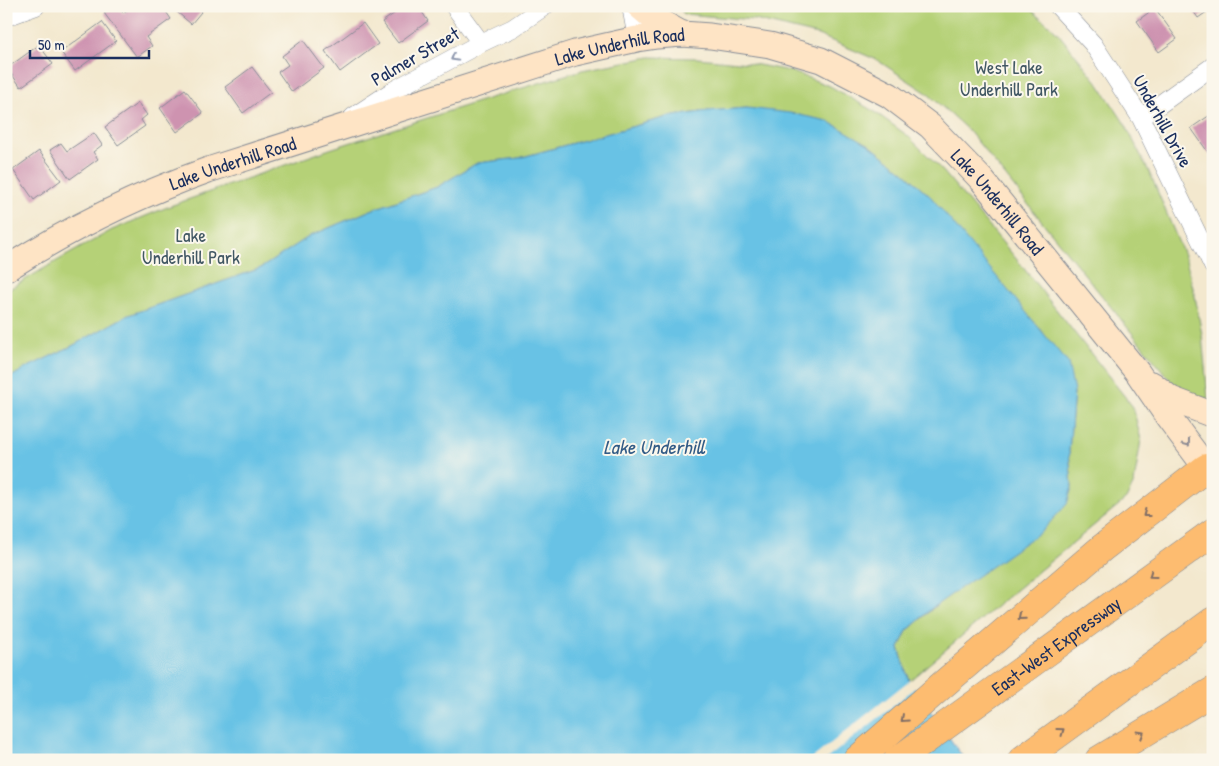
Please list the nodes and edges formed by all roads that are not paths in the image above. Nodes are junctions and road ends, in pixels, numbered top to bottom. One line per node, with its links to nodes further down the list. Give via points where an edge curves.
1 (36, 6): 7 (street)
2 (454, 6): 10 (street)
3 (545, 6): 10 (street, Palmer Street, via 513,28)
4 (631, 6): 9 (street)
5 (639, 6): 8 (main road)
6 (1058, 6): 12 (street, Underhill Drive, via 1092,44)
7 (6, 17)
8 (682, 34): 9 (main road, Lake Underhill Road); 16 (main road, Lake Underhill Road, via 770,45 812,57 869,83 909,109 972,168)
9 (637, 39): 13 (main road, Lake Underhill Road, via 576,53)
10 (481, 43): 13 (street, Palmer Street, one-way to 13, via 394,90)
11 (1213, 66): 12 (street)
12 (1141, 118): 14 (street, Underhill Drive)
13 (333, 130): 15 (main road, Lake Underhill Road, via 164,185 83,223)
14 (1213, 266)
15 (6, 269)
16 (1138, 373): 17 (main road, Lake Underhill Road, via 1171,399); 18 (main road, Lake Underhill Road, one-way to 18, via 1168,417)
17 (1213, 415)
18 (1211, 469): 22 (highway, one-way to 22, via 1102,548)
19 (1209, 534): 23 (highway, East-West Expressway, one-way to 23)
20 (1213, 622): 24 (highway, one-way to 20)
21 (1213, 691): 25 (highway, one-way to 21)
22 (858, 760)
23 (898, 760)
24 (1022, 760)
25 (1099, 760)

